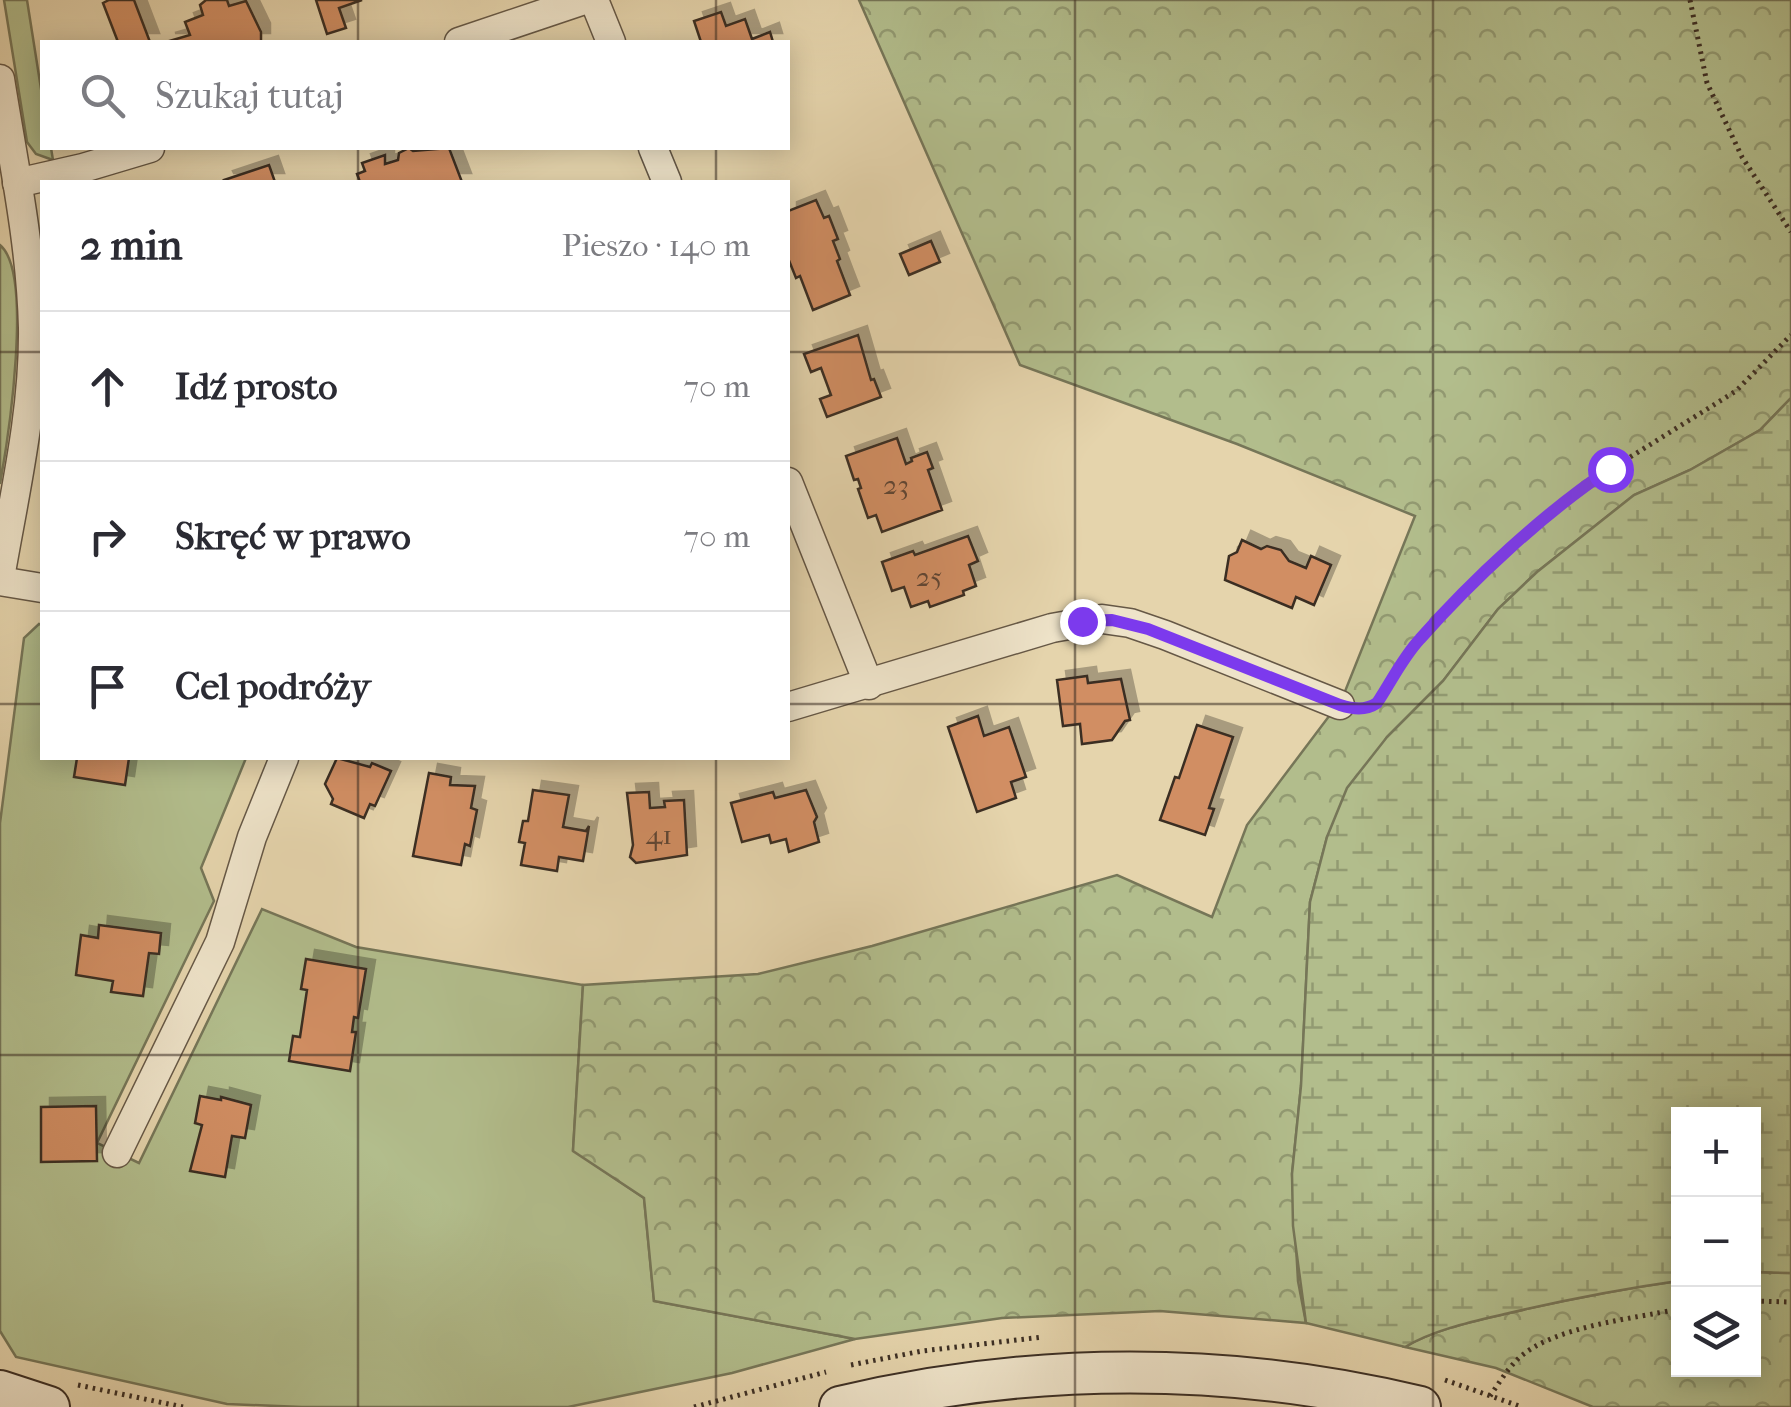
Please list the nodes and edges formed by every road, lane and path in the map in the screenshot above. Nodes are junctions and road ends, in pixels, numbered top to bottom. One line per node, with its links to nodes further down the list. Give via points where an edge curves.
1 (584, 0): 4 (street)
2 (594, 0): 5 (street)
3 (1690, 0): 11 (path, via 1706,83)
4 (465, 40)
5 (610, 40)
6 (0, 78): 10 (street)
7 (143, 150): 10 (street)
8 (654, 150): 9 (street)
9 (666, 180)
10 (17, 183): 14 (street, via 32,357)
11 (1791, 232)
12 (1791, 335): 17 (path, via 1736,391 1587,484 1476,580 1418,640 1377,703)
13 (790, 487): 16 (street)
14 (0, 580): 15 (street)
15 (40, 588)
16 (869, 685): 17 (street, via 1102,619 1165,635); 18 (street)
17 (1340, 705)
18 (790, 706)
19 (283, 760): 20 (street, via 220,942)
20 (117, 1153)
21 (1761, 1301): 22 (path)
22 (1791, 1302)
23 (1671, 1311): 26 (path, via 1536,1345)
24 (0, 1391): 25 (main road)
25 (55, 1394): 27 (path)
26 (1490, 1396)
27 (183, 1407)
28 (840, 1407): 29 (main road, via 987,1379 1122,1373 1278,1382)
29 (1420, 1407)

